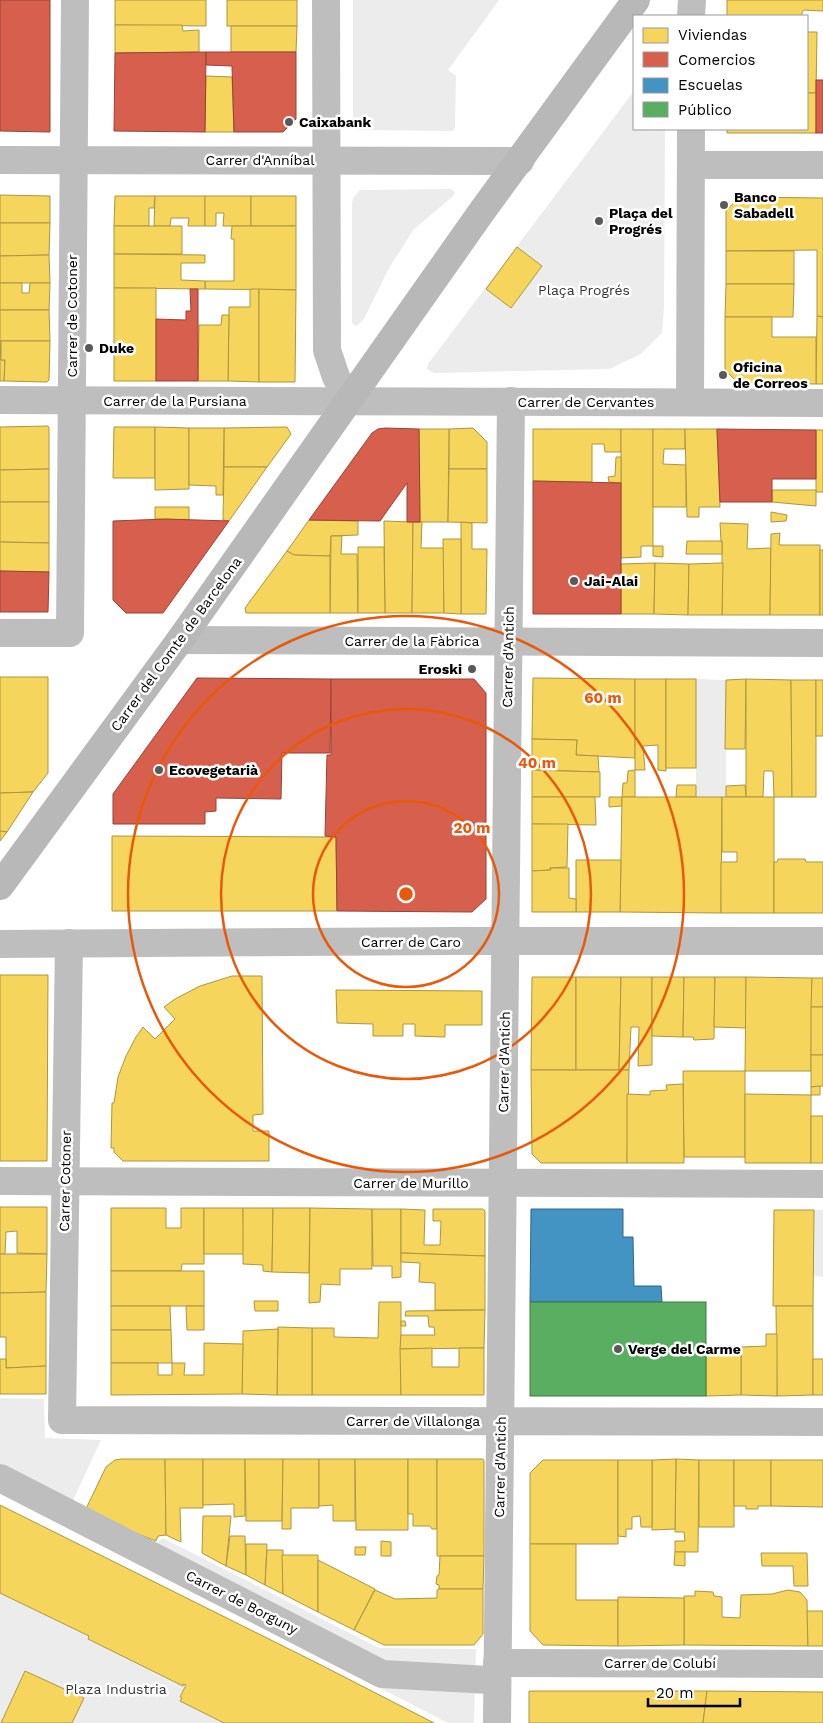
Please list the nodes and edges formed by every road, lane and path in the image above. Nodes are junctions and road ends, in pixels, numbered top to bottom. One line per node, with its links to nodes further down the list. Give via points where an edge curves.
1 (75, 0): 8 (street, Carrer de Cotoner)
2 (326, 0): 9 (street)
3 (636, 0): 10 (street)
4 (692, 0): 5 (street)
5 (692, 15)
6 (692, 130): 11 (street)
7 (0, 160): 8 (street, Carrer d'Anníbal)
8 (74, 160): 9 (street, Carrer d'Anníbal); 14 (street, Carrer de Cotoner)
9 (327, 160): 10 (street, Carrer d'Anníbal); 15 (street, via 327,350 336,377)
10 (520, 161): 15 (street)
11 (692, 165): 12 (street); 17 (street)
12 (823, 165)
13 (0, 400): 14 (street, Carrer de la Pursiana)
14 (72, 400): 15 (street, Carrer de la Pursiana); 19 (street, Carrer de Cotoner, via 70,633)
15 (350, 401): 16 (street, Carrer de Cervantes); 20 (street, Carrer del Comte de Barcelona)
16 (511, 401): 17 (street, Carrer de Cervantes); 21 (street, Carrer d'Antich)
17 (690, 402): 18 (street, Carrer de Cervantes)
18 (823, 403)
19 (0, 633)
20 (180, 640): 21 (street, Carrer de la Fàbrica); 23 (street, Carrer del Comte de Barcelona)
21 (508, 641): 22 (street, Carrer de la Fàbrica); 24 (street, Carrer d'Antich)
22 (823, 643)
23 (0, 886)
24 (505, 941): 25 (street, Carrer de Caro); 26 (street, Carrer de Caro); 30 (street, Carrer d'Antich)
25 (823, 941)
26 (68, 943): 27 (street, Carrer de Caro); 29 (street, Carrer Cotoner)
27 (0, 944)
28 (0, 1181): 29 (street, Carrer de Murillo)
29 (65, 1182): 30 (street, Carrer de Murillo); 32 (street, Carrer Cotoner)
30 (502, 1183): 31 (street, Carrer de Murillo); 33 (street, Carrer d'Antich)
31 (823, 1184)
32 (62, 1420): 33 (street, Carrer de Villalonga)
33 (500, 1421): 34 (street, Carrer de Villalonga); 37 (street, Carrer d'Antich)
34 (823, 1422)
35 (0, 1478): 37 (street, Carrer de Borguny, via 382,1674 489,1680)
36 (823, 1664): 37 (street, Carrer de Colubí)
37 (497, 1670): 38 (street, Carrer d'Antich)
38 (497, 1723)

